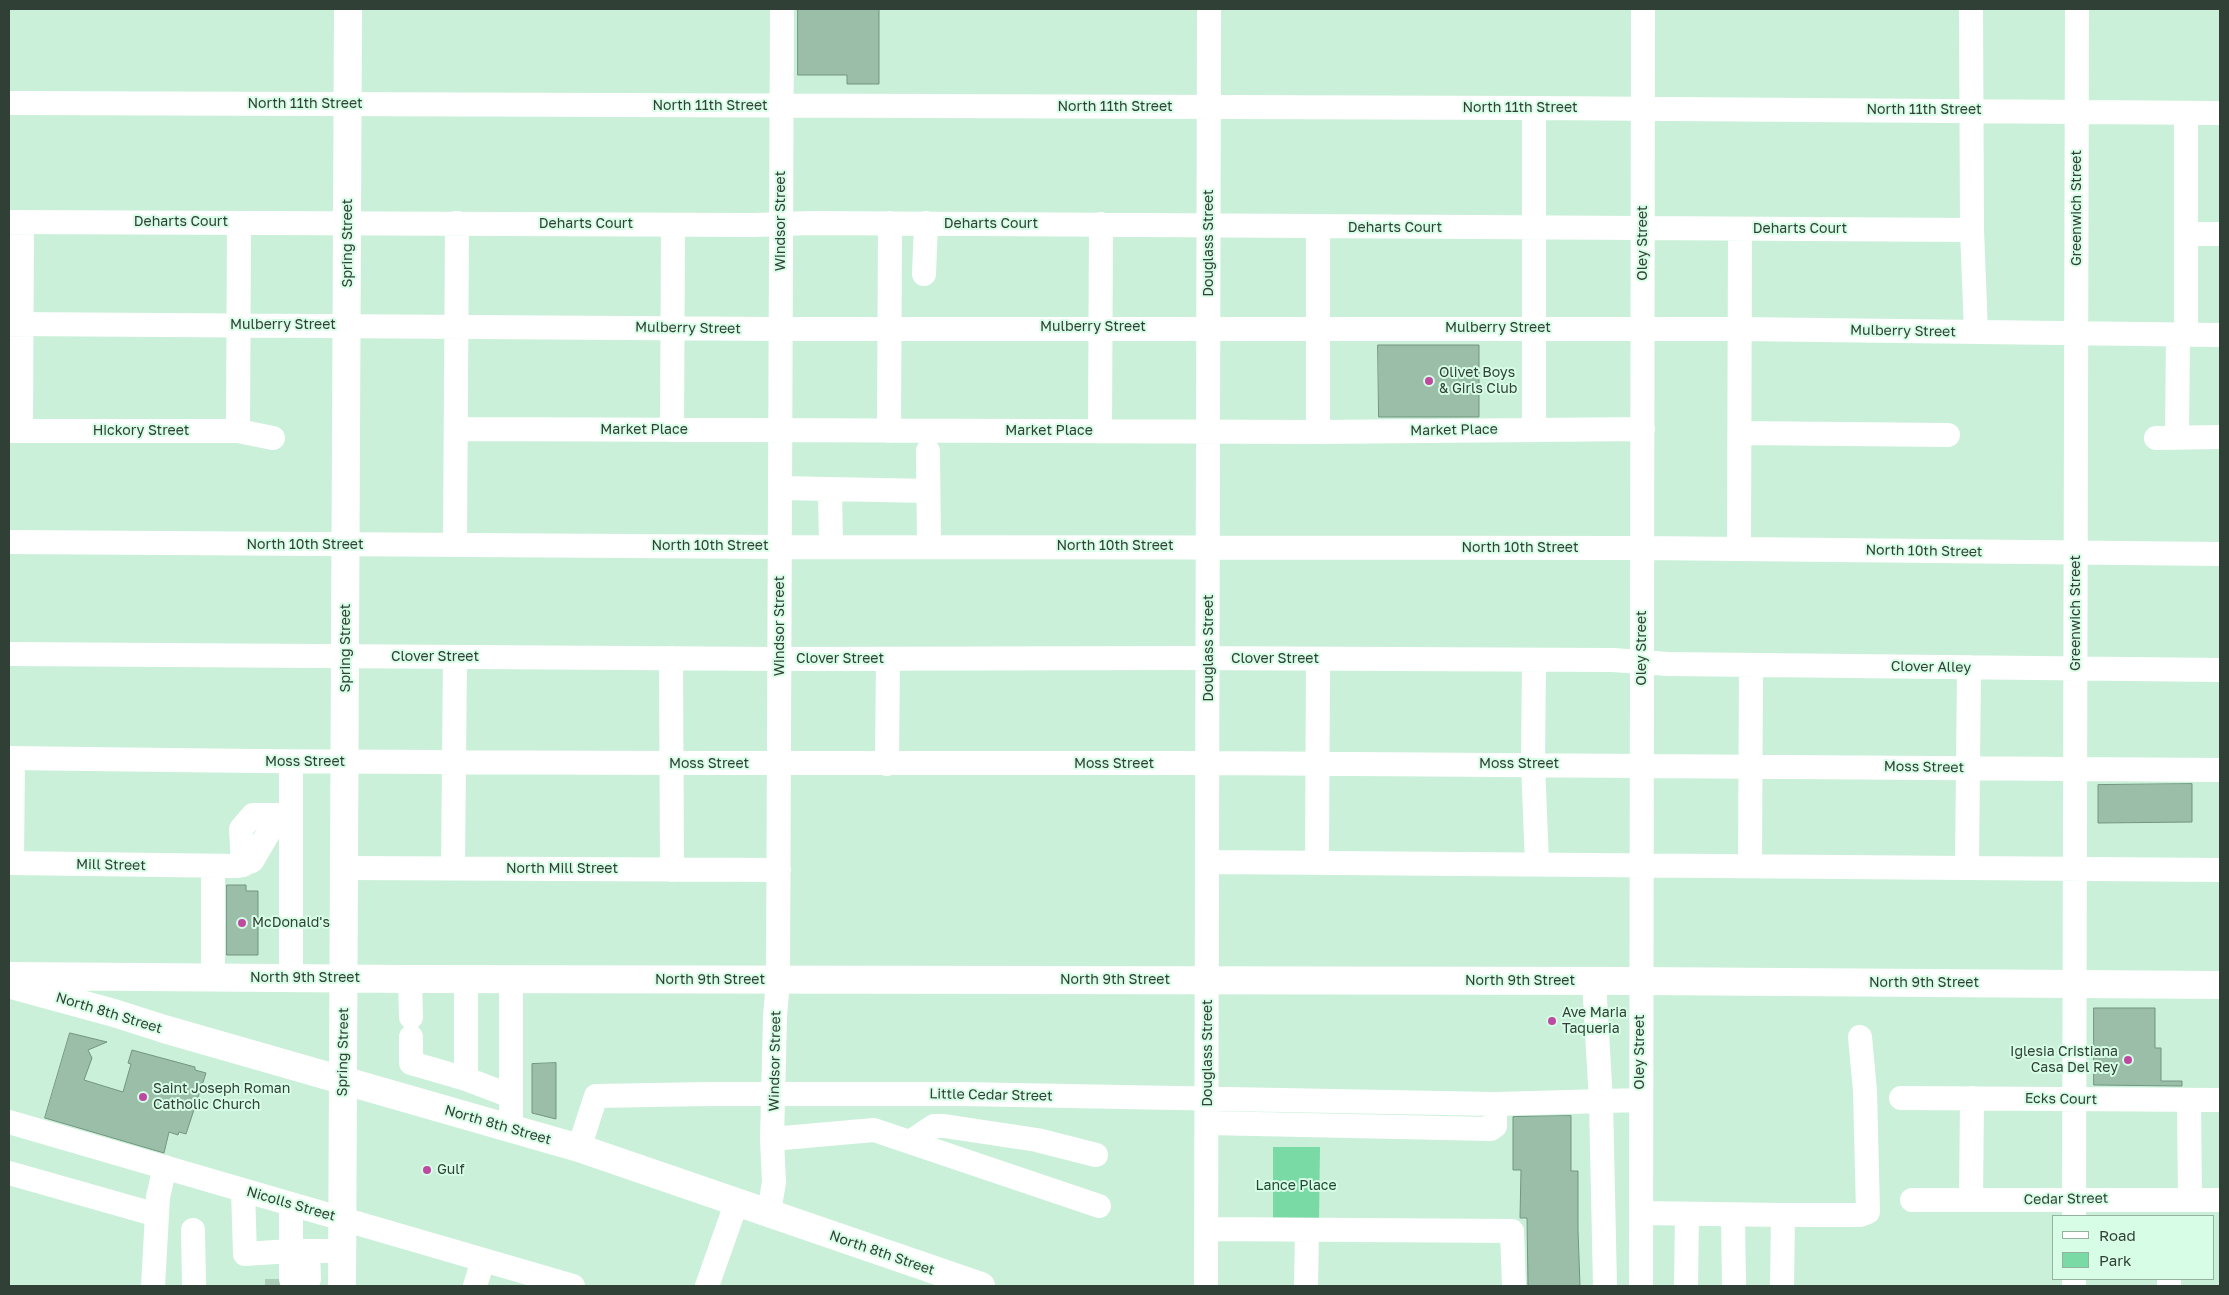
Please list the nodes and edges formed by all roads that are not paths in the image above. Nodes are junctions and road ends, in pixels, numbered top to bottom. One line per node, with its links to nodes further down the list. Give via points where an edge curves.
1 (348, 9): 8 (main road, Spring Street)
2 (782, 9): 9 (street, Windsor Street)
3 (1209, 9): 10 (street, Douglass Street)
4 (1643, 9): 12 (street, Oley Street)
5 (1971, 9): 13 (street)
6 (2077, 9): 14 (street, Greenwich Street)
7 (9, 103): 8 (street, North 11th Street)
8 (348, 104): 9 (street, North 11th Street); 19 (main road, Spring Street)
9 (782, 107): 10 (street, North 11th Street); 23 (street, Windsor Street)
10 (1209, 107): 11 (street, North 11th Street); 26 (street, Douglass Street)
11 (1534, 108): 12 (street, North 11th Street); 28 (street)
12 (1643, 109): 13 (street, North 11th Street); 29 (street, Oley Street)
13 (1973, 111): 14 (street, North 11th Street); 31 (street)
14 (2077, 112): 15 (street, North 11th Street); 49 (street, Greenwich Street)
15 (2186, 113): 16 (street, North 11th Street); 32 (street)
16 (2220, 113)
17 (16, 222): 18 (street, Deharts Court); 35 (street)
18 (239, 223): 19 (street, Deharts Court); 36 (street)
19 (348, 223): 20 (street, Deharts Court); 37 (main road, Spring Street)
20 (457, 223): 25 (street, Deharts Court); 38 (street)
21 (890, 223): 22 (street, Deharts Court); 23 (street, Deharts Court); 39 (street)
22 (926, 223): 24 (street, Deharts Court); 34 (street)
23 (781, 224): 25 (street, Deharts Court); 42 (street, Windsor Street)
24 (1101, 224): 26 (street, Deharts Court); 40 (street)
25 (673, 225): 41 (street)
26 (1209, 225): 27 (street, Deharts Court); 43 (street, Douglass Street)
27 (1318, 227): 28 (street, Deharts Court); 44 (street)
28 (1534, 228): 29 (street, Deharts Court); 45 (street)
29 (1643, 229): 30 (street, Deharts Court); 46 (street, Oley Street)
30 (1740, 229): 31 (street, Deharts Court); 47 (street)
31 (1972, 230): 48 (street)
32 (2186, 234): 33 (street); 50 (street)
33 (2220, 234)
34 (924, 274)
35 (15, 324): 36 (street, Mulberry Street); 56 (street)
36 (238, 325): 37 (street, Mulberry Street); 60 (street)
37 (347, 325): 38 (street, Mulberry Street); 72 (main road, Spring Street)
38 (456, 326): 41 (street, Mulberry Street); 52 (street)
39 (890, 327): 40 (street, Mulberry Street); 42 (street, Mulberry Street); 58 (street)
40 (1101, 327): 43 (street, Mulberry Street); 59 (street)
41 (673, 328): 42 (street, Mulberry Street); 55 (street)
42 (781, 328): 57 (street, Windsor Street)
43 (1209, 328): 44 (street, Mulberry Street); 61 (street, Douglass Street)
44 (1318, 328): 45 (street, Mulberry Street); 62 (street)
45 (1534, 328): 46 (street, Mulberry Street); 53 (street)
46 (1643, 329): 47 (street, Mulberry Street); 54 (street, Oley Street)
47 (1740, 329): 48 (street, Mulberry Street); 63 (street)
48 (1976, 332): 49 (street, Mulberry Street)
49 (2077, 333): 50 (street, Mulberry Street); 80 (street, Greenwich Street)
50 (2182, 334): 51 (street, Mulberry Street); 66 (street, via 2166,437)
51 (2220, 335)
52 (456, 428): 55 (street, Market Place); 73 (street)
53 (1534, 429): 54 (street, Market Place); 62 (street, Market Place)
54 (1643, 429): 78 (street, Oley Street)
55 (672, 430): 57 (street, Market Place)
56 (15, 431): 60 (street, Hickory Street)
57 (781, 431): 58 (street, Market Place); 68 (street, Windsor Street)
58 (889, 431): 59 (street, Market Place)
59 (1100, 431): 61 (street, Market Place)
60 (238, 432): 65 (street, Hickory Street)
61 (1209, 432): 62 (street, Market Place); 75 (street, Douglass Street)
62 (1318, 432)
63 (1740, 433): 64 (street); 79 (street)
64 (1948, 435)
65 (273, 438)
66 (2220, 438)
67 (928, 451): 70 (street)
68 (780, 488): 69 (street); 76 (street, Windsor Street)
69 (830, 489): 70 (street); 77 (street)
70 (928, 491): 74 (street)
71 (9, 542): 72 (street, North 10th Street)
72 (346, 545): 73 (street, North 10th Street); 83 (main road, Spring Street)
73 (455, 545): 76 (street, North 10th Street)
74 (928, 546): 75 (street, North 10th Street); 77 (street, North 10th Street)
75 (1209, 546): 78 (street, North 10th Street); 86 (street, Douglass Street)
76 (780, 547): 77 (street, North 10th Street); 87 (street, Windsor Street)
77 (831, 547)
78 (1642, 548): 79 (street, North 10th Street); 91 (street, Oley Street)
79 (1739, 549): 80 (street, North 10th Street)
80 (2076, 553): 81 (street, North 10th Street); 94 (street, Greenwich Street)
81 (2220, 554)
82 (9, 654): 83 (street, Clover Street)
83 (346, 657): 84 (street, Clover Street); 98 (main road, Spring Street)
84 (455, 658): 85 (street, Clover Street); 99 (street)
85 (671, 658): 87 (street, Clover Street); 101 (street)
86 (1209, 658): 88 (street, Clover Street); 89 (street, Clover Street); 100 (street, Douglass Street)
87 (780, 659): 88 (street, Clover Street); 106 (street, Windsor Street)
88 (888, 659): 102 (street)
89 (1318, 659): 90 (street, Clover Street); 103 (street)
90 (1534, 660): 91 (street, Clover Street); 104 (street)
91 (1642, 662): 92 (street, Clover Alley); 105 (street, Oley Street)
92 (1752, 665): 93 (street, Clover Alley); 107 (street)
93 (1969, 668): 94 (street, Clover Alley); 108 (street)
94 (2076, 669): 95 (street, Clover Alley); 109 (street, Greenwich Street)
95 (2220, 670)
96 (11, 758): 97 (street, Moss Street); 113 (street)
97 (291, 762): 98 (street, Moss Street); 111 (street)
98 (345, 762): 99 (street, Moss Street); 119 (main road, Spring Street)
99 (454, 763): 101 (street, Moss Street); 120 (street)
100 (1209, 763): 102 (street, Moss Street); 103 (street, Moss Street); 112 (street, Douglass Street)
101 (672, 764): 106 (street, Moss Street); 123 (street)
102 (887, 764): 106 (street, Moss Street)
103 (1317, 764): 104 (street, Moss Street); 114 (street)
104 (1533, 764): 105 (street, Moss Street); 115 (street)
105 (1642, 764): 107 (street, Moss Street); 116 (street, Oley Street)
106 (780, 765): 124 (street, Windsor Street)
107 (1750, 765): 108 (street, Moss Street); 117 (street)
108 (1968, 767): 109 (street, Moss Street); 121 (street)
109 (2075, 768): 110 (street, Moss Street); 122 (street, Greenwich Street)
110 (2220, 770)
111 (285, 815): 118 (street, Mill Street, via 252,861 243,865); 128 (street)
112 (1209, 862): 114 (street); 134 (street, Douglass Street)
113 (11, 863): 118 (street, Mill Street)
114 (1317, 863): 115 (street)
115 (1537, 864): 116 (street)
116 (1641, 864): 117 (street); 136 (street, Oley Street)
117 (1750, 865): 121 (street)
118 (213, 866): 127 (street)
119 (345, 868): 120 (street, North Mill Street); 129 (main road, Spring Street)
120 (453, 868): 123 (street, North Mill Street)
121 (1967, 868): 122 (street)
122 (2075, 869): 125 (street); 138 (street, Greenwich Street)
123 (672, 870): 124 (street, North Mill Street)
124 (779, 870): 133 (street, Windsor Street)
125 (2220, 870)
126 (9, 976): 127 (main road, North 9th Street)
127 (213, 978): 128 (main road, North 9th Street)
128 (291, 978): 129 (main road, North 9th Street)
129 (344, 979): 130 (main road, North 9th Street); 142 (main road, Spring Street)
130 (410, 979): 131 (main road, North 9th Street); 141 (street, via 411,1063)
131 (466, 979): 132 (main road, North 9th Street); 141 (street)
132 (511, 979): 133 (main road, North 9th Street); 144 (street)
133 (778, 980): 134 (main road, North 9th Street); 143 (street, Windsor Street)
134 (1208, 980): 135 (main road, North 9th Street); 145 (street, Douglass Street)
135 (1594, 981): 136 (main road, North 9th Street); 152 (street)
136 (1640, 981): 138 (main road, North 9th Street); 149 (street, Oley Street)
137 (9, 984): 142 (main road, North 8th Street)
138 (2075, 984): 139 (main road, North 9th Street); 148 (street, Greenwich Street)
139 (2220, 985)
140 (1860, 1037): 175 (street, via 1865,1091 1868,1212 1860,1215)
141 (466, 1080): 144 (street)
142 (342, 1081): 156 (main road, North 8th Street); 177 (main road, Spring Street)
143 (774, 1094): 145 (street, Little Cedar Street); 157 (street, Windsor Street); 159 (street, Little Cedar Street, via 596,1096)
144 (511, 1096): 156 (street)
145 (1207, 1098): 153 (street, Little Cedar Street); 155 (street, Douglass Street)
146 (1901, 1098): 147 (street, Ecks Court)
147 (1972, 1098): 148 (street, Ecks Court); 165 (street)
148 (2074, 1099): 150 (street, Ecks Court); 171 (street, Greenwich Street)
149 (1640, 1100): 152 (street, Little Cedar Street); 178 (street, Oley Street)
150 (2189, 1100): 151 (street, Ecks Court); 169 (street)
151 (2220, 1100)
152 (1601, 1101): 153 (street, Little Cedar Street); 182 (street)
153 (1495, 1104): 155 (street, via 1495,1126 1491,1129)
154 (9, 1122): 161 (street, Nicolls Street)
155 (1208, 1123): 180 (street, Douglass Street)
156 (511, 1129): 159 (main road, North 8th Street)
157 (772, 1139): 158 (street, via 874,1130); 172 (street, Windsor Street, via 774,1182)
158 (910, 1142): 160 (street, via 934,1126 944,1126 1037,1140); 170 (street)
159 (578, 1148): 167 (main road, North 8th Street)
160 (1096, 1155)
161 (165, 1168): 163 (street, Nicolls Street); 173 (street)
162 (9, 1173): 173 (street)
163 (243, 1191): 168 (street, Nicolls Street); 183 (street, via 245,1254)
164 (1912, 1200): 165 (street, Cedar Street)
165 (1972, 1200): 171 (street, Cedar Street)
166 (2220, 1200): 169 (street, Cedar Street)
167 (736, 1204): 172 (main road, North 8th Street); 192 (street)
168 (291, 1205): 177 (street, Nicolls Street); 183 (street)
169 (2177, 1205): 171 (street, Cedar Street)
170 (1099, 1206)
171 (2074, 1208)
172 (769, 1212): 193 (main road, North 8th Street)
173 (157, 1214): 187 (street)
174 (1687, 1214): 176 (street); 178 (street); 199 (street)
175 (1783, 1215): 176 (street); 201 (street)
176 (1733, 1216): 200 (street)
177 (342, 1219): 184 (main road, Spring Street); 185 (street, Nicolls Street)
178 (1641, 1222): 182 (street); 198 (street, Oley Street)
179 (193, 1230): 188 (street)
180 (1207, 1230): 181 (street); 194 (street, Douglass Street)
181 (1307, 1230): 195 (street); 196 (street, via 1512,1231)
182 (1604, 1232): 197 (street)
183 (292, 1251): 184 (street); 186 (street)
184 (342, 1251): 189 (main road, Spring Street)
185 (483, 1260): 190 (street); 191 (street, Nicolls Street)
186 (292, 1279)
187 (153, 1286)
188 (194, 1286)
189 (342, 1286)
190 (475, 1286)
191 (573, 1286)
192 (707, 1286)
193 (981, 1286)
194 (1206, 1286)
195 (1306, 1286)
196 (1514, 1286)
197 (1605, 1286)
198 (1641, 1286)
199 (1686, 1286)
200 (1734, 1286)
201 (1782, 1286)

